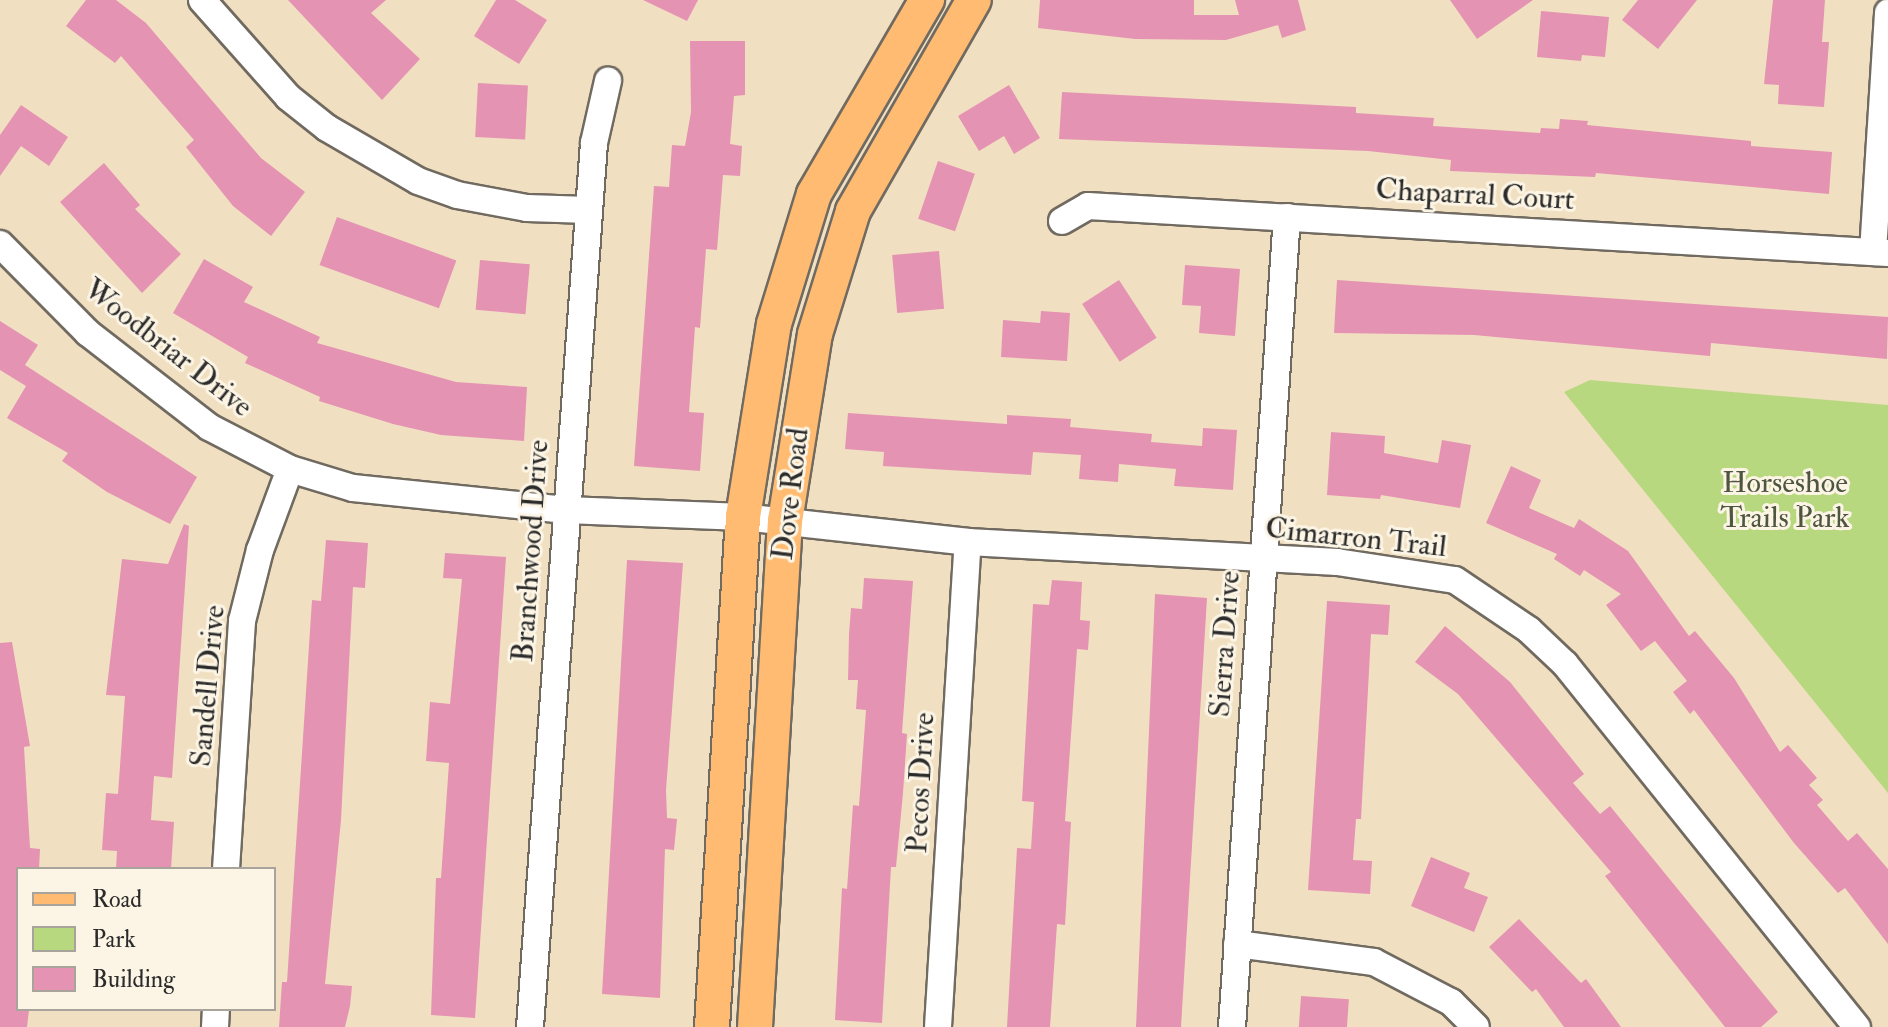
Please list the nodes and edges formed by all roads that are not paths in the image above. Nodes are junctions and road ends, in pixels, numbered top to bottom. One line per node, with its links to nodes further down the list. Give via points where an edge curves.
1 (202, 0): 8 (street, via 288,97 327,128 418,181 457,195 527,208)
2 (927, 0): 5 (main road, Dove Road)
3 (974, 0): 6 (main road, Dove Road)
4 (1888, 12): 12 (street)
5 (908, 36): 6 (main road); 15 (main road, Dove Road, via 814,194 774,324)
6 (945, 58): 16 (main road, Dove Road, via 853,211 815,334)
7 (608, 81): 8 (street, Branchwood Drive, via 594,143)
8 (589, 210): 14 (street, Branchwood Drive)
9 (1287, 217): 10 (street, Chaparral Court, via 1088,206); 12 (street, Chaparral Court); 18 (street, Sierra Drive)
10 (1062, 221)
11 (0, 244): 13 (street, Woodbriar Drive, via 88,333 197,418)
12 (1880, 253)
13 (290, 469): 14 (street, Woodbriar Drive, via 353,488); 19 (street, Sandell Drive, via 260,550 242,621)
14 (566, 510): 15 (street, Woodbriar Drive); 21 (street, Branchwood Drive)
15 (743, 517): 16 (street, Cimarron Trail); 22 (main road, Dove Road)
16 (785, 521): 17 (street, Cimarron Trail); 23 (main road, Dove Road)
17 (968, 542): 18 (street, Cimarron Trail); 24 (street, Pecos Drive)
18 (1263, 558): 20 (street, Sierra Drive); 27 (street, Cimarron Trail, via 1337,562 1455,580 1529,630 1604,709)
19 (226, 867)
20 (1237, 944): 25 (street, Sierra Drive); 26 (street, via 1374,962 1451,1002)
21 (530, 1027)
22 (712, 1027)
23 (755, 1027)
24 (938, 1027)
25 (1232, 1027)
26 (1476, 1027)
27 (1857, 1027)

